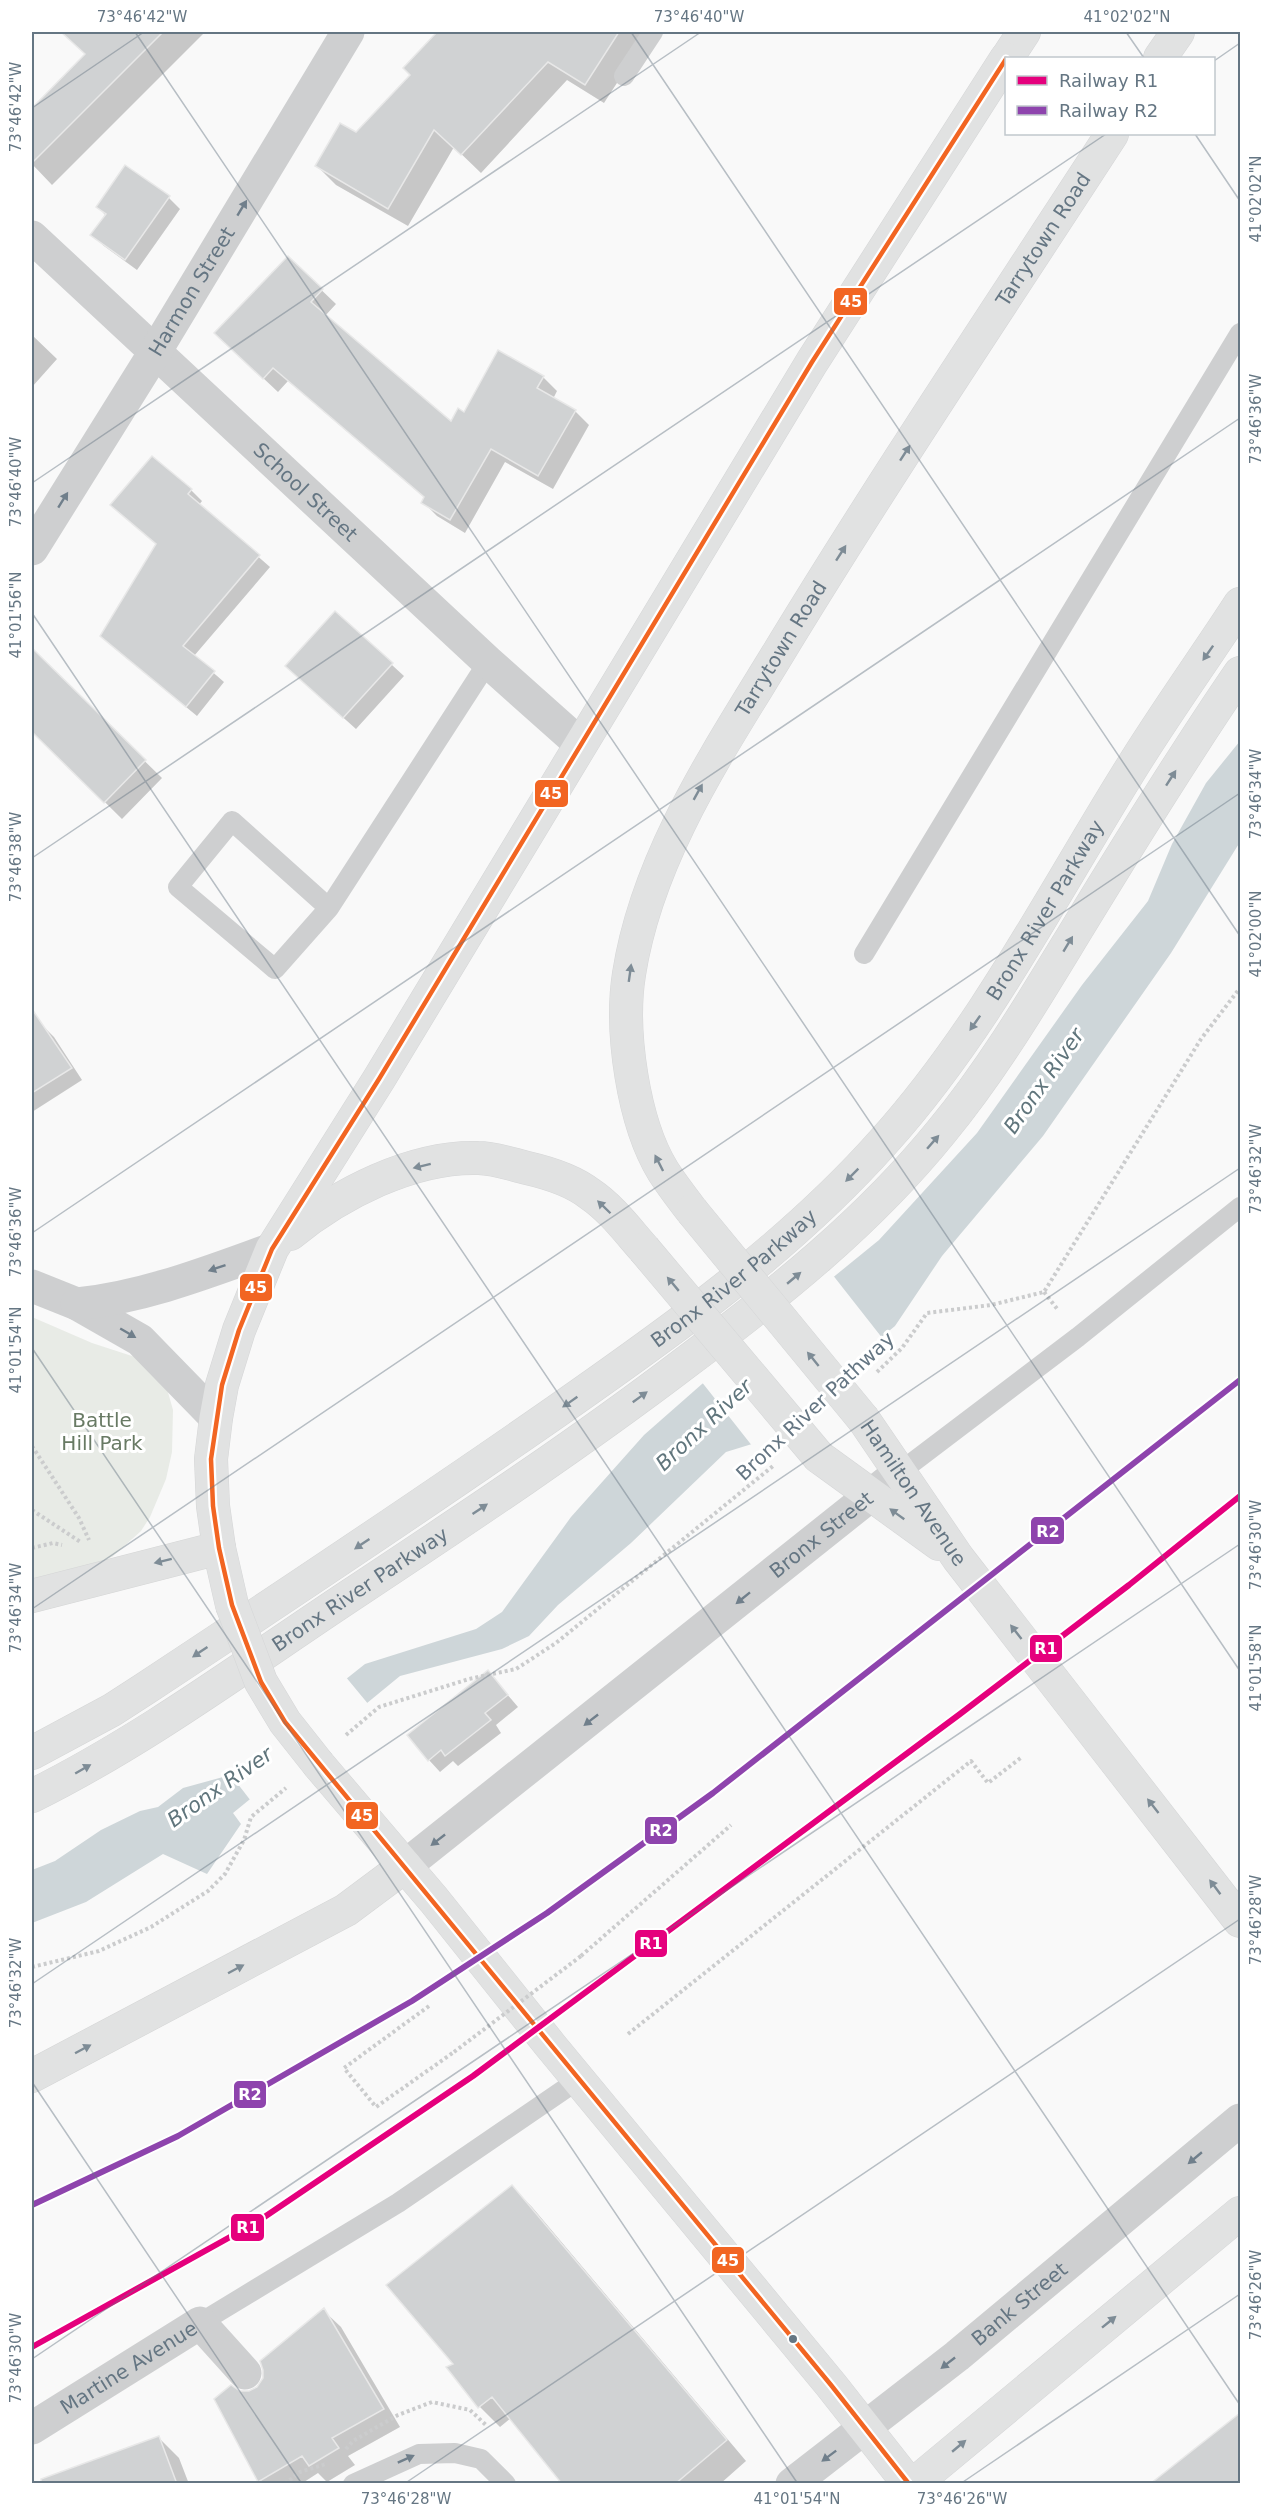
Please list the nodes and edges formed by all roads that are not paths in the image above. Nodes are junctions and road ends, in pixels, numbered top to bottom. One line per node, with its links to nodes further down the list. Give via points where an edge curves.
1 (348, 32): 12 (street, Harmon Street, one-way to 1)
2 (652, 32): 8 (lane)
3 (1024, 32): 5 (main road)
4 (1178, 32): 6 (main road)
5 (1008, 57)
6 (1161, 57)
7 (1005, 62): 17 (main road, via 812,362)
8 (624, 76)
9 (1111, 135): 21 (main road, Tarrytown Road, one-way to 9, via 662,1170 651,1147 630,1066 628,977 649,895 696,795 808,604)
10 (32, 237): 12 (street, School Street)
11 (1240, 333): 19 (lane)
12 (155, 352): 13 (street, Harmon Street, one-way to 12); 15 (street, School Street)
13 (32, 549)
14 (1240, 604): 31 (main road, Bronx River Parkway, one-way to 31, via 1128,773 960,1045 885,1140 819,1208 714,1297 465,1475 138,1694)
15 (488, 662): 17 (street, School Street); 18 (lane)
16 (1240, 673): 32 (main road, Bronx River Parkway, one-way to 16, via 141,1734 592,1432 735,1326 851,1228 941,1132 990,1067)
17 (580, 744): 22 (main road)
18 (329, 908): 18 (lane, via 275,969 178,887 232,821)
19 (864, 954)
20 (1240, 1207): 26 (lane, Bronx Street)
21 (692, 1211): 26 (main road, Hamilton Avenue, one-way to 21, bridge, via 864,1420)
22 (272, 1249): 24 (street, one-way to 24, via 171,1285 116,1300); 25 (main road, via 239,1330); 27 (main road, one-way to 22, bridge, via 819,1457 644,1249 591,1194 571,1182 541,1171 478,1158 423,1166 394,1174 334,1202)
23 (32, 1286): 24 (street)
24 (78, 1304): 25 (street, one-way to 25, via 140,1340)
25 (216, 1418): 28 (main road, via 211,1459)
26 (900, 1472): 27 (street, Bronx Street); 29 (main road, Hamilton Avenue)
27 (871, 1495): 29 (main road, one-way to 27); 33 (street, Bronx Street, one-way to 33)
28 (219, 1548): 30 (main road, one-way to 30); 33 (main road, bridge, via 232,1605 261,1682 285,1722)
29 (958, 1558): 34 (main road, Hamilton Avenue, one-way to 29)
30 (32, 1596)
31 (32, 1754)
32 (32, 1796)
33 (405, 1866): 35 (main road, one-way to 33, via 346,1910); 36 (main road)
34 (1240, 1921)
35 (32, 2076)
36 (578, 2080): 39 (lane, via 398,2203); 42 (main road)
37 (1240, 2120): 42 (street, Bank Street, one-way to 42)
38 (1240, 2213): 47 (main road, one-way to 38)
39 (200, 2323): 40 (street, Martine Avenue); 41 (street, Martine Avenue)
40 (245, 2373)
41 (32, 2428)
42 (865, 2428): 45 (street, Bank Street, one-way to 45); 46 (main road)
43 (353, 2484): 44 (lane, one-way to 44, via 419,2454 443,2453 481,2459)
44 (506, 2484)
45 (792, 2484)
46 (909, 2484)
47 (914, 2484)

